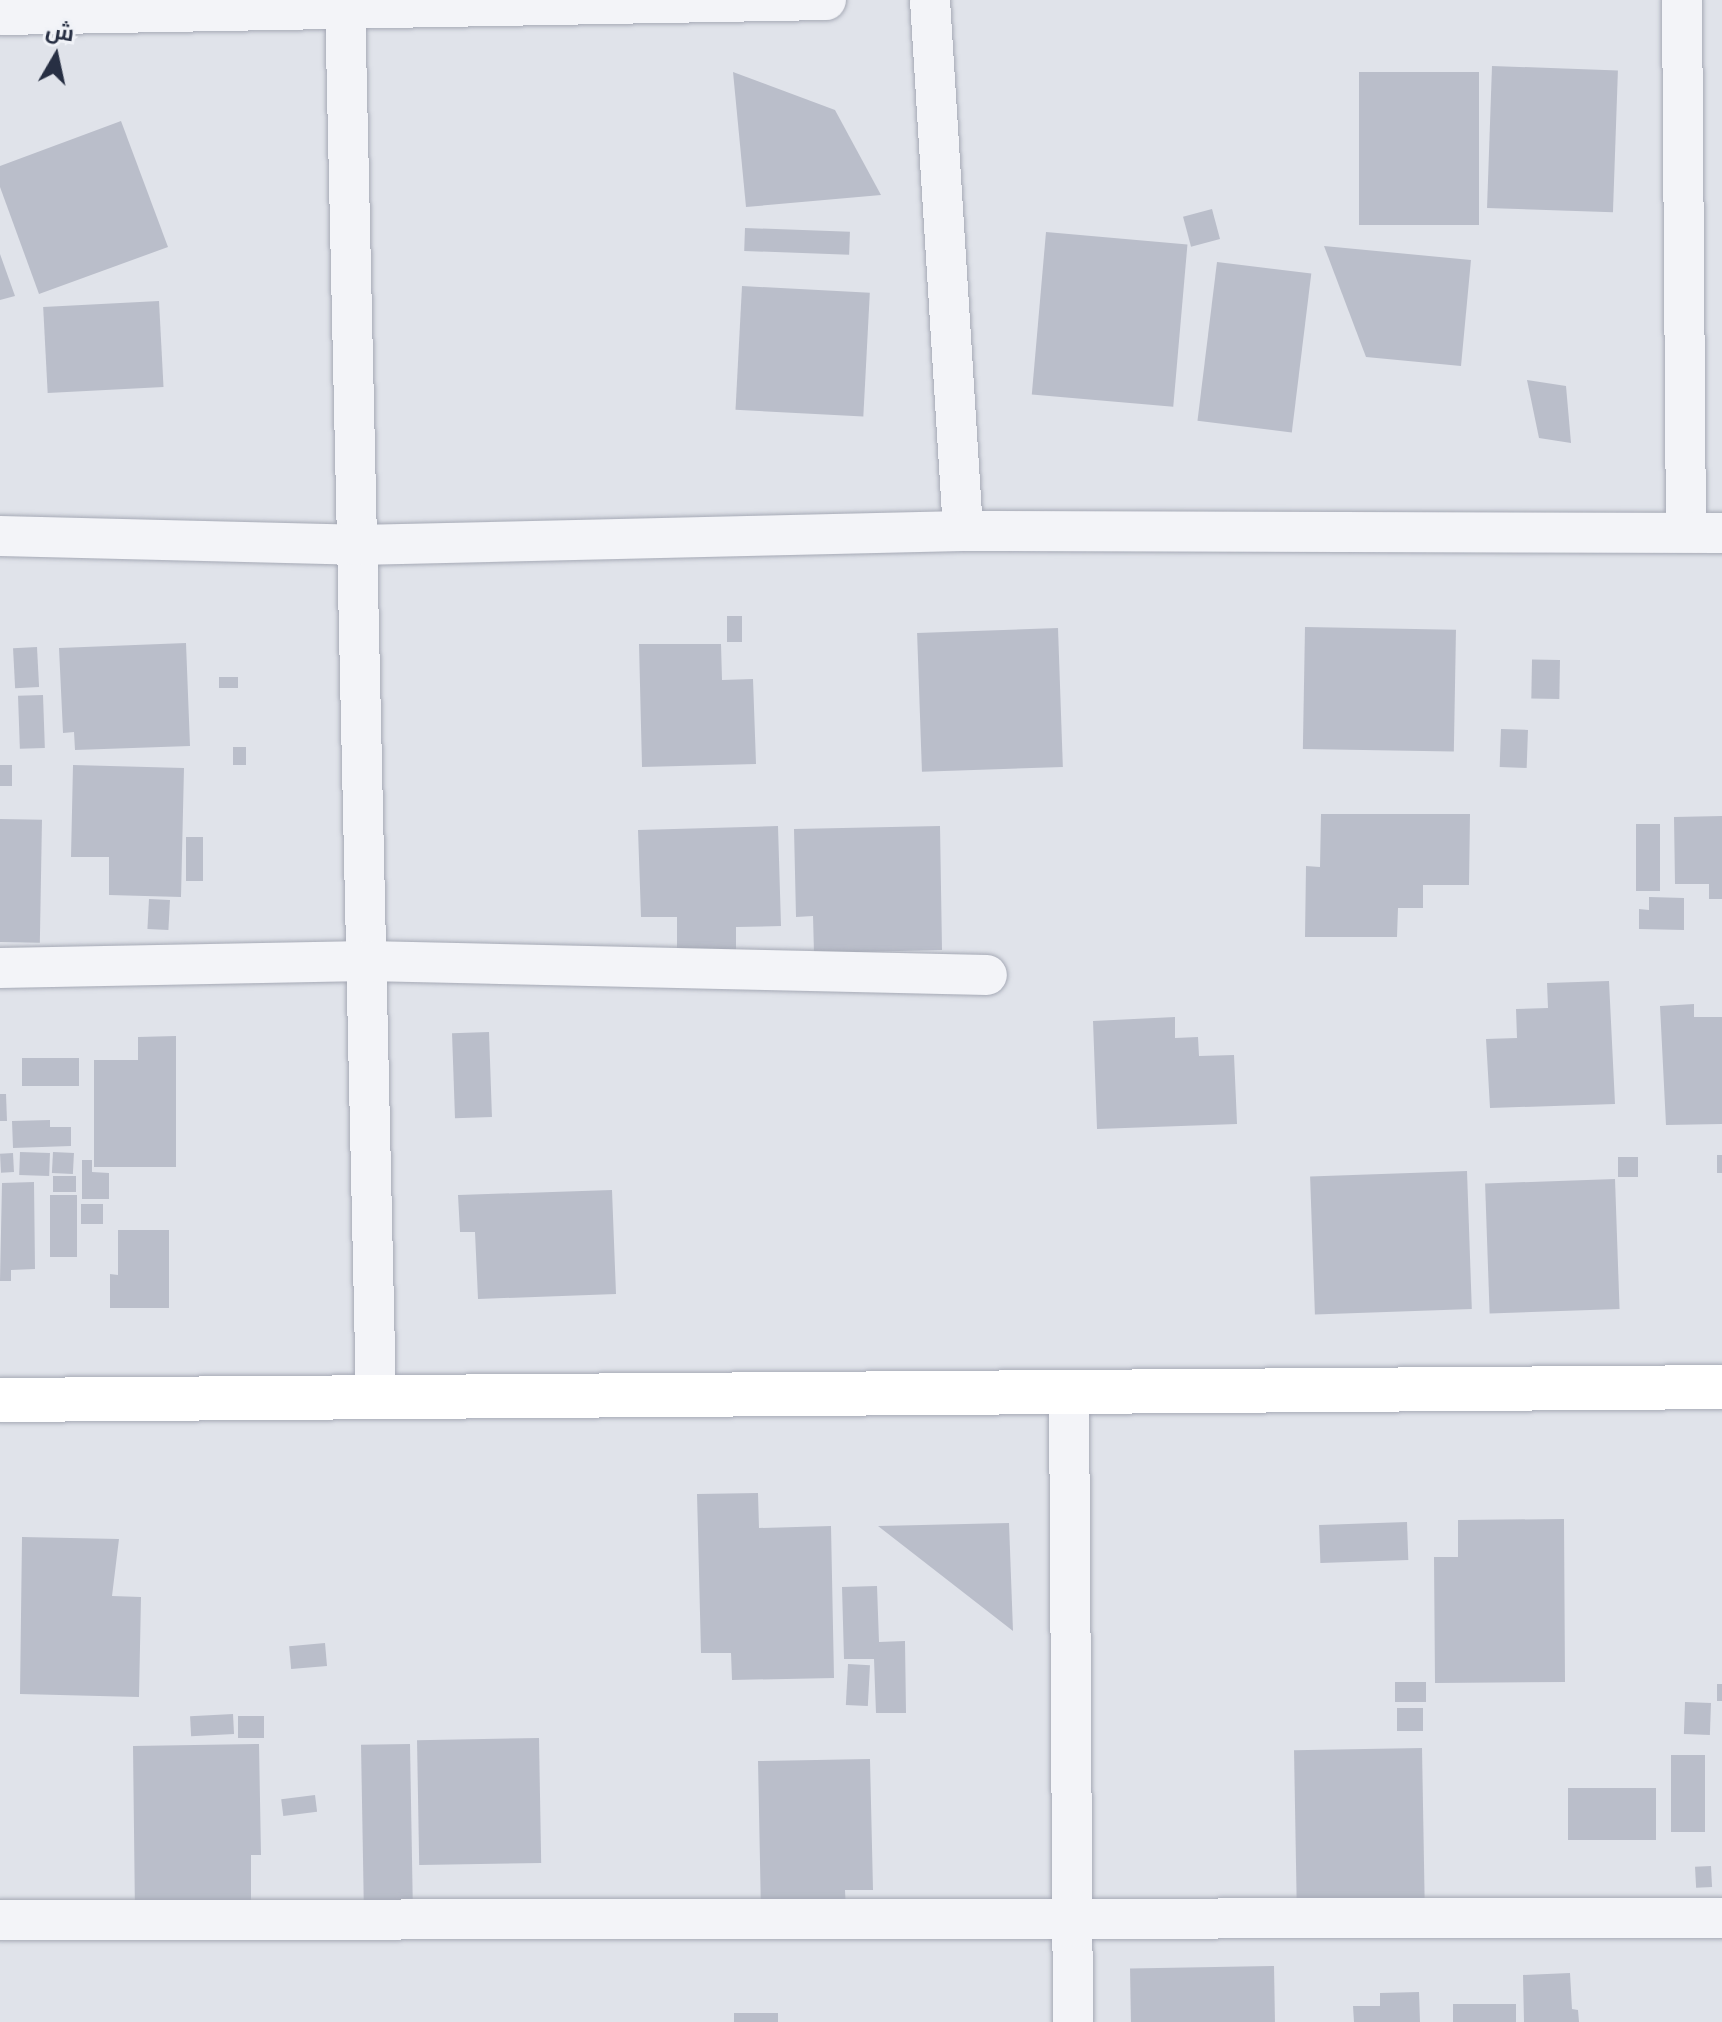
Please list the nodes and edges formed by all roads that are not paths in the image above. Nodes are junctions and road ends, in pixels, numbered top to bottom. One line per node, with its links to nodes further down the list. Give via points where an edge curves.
1 (826, 0): 4 (street)
2 (930, 0): 6 (street)
3 (1682, 0): 7 (street)
4 (345, 6): 5 (street); 9 (street)
5 (0, 15)
6 (963, 531): 7 (street, via 1494,536); 9 (street)
7 (1704, 532)
8 (0, 536): 9 (street)
9 (357, 545): 10 (street)
10 (367, 961): 11 (street); 12 (street); 15 (street)
11 (0, 968)
12 (987, 975)
13 (1722, 1387): 14 (street)
14 (1069, 1392): 15 (street); 18 (street)
15 (376, 1397): 16 (street)
16 (0, 1400)
17 (1722, 1918): 18 (street)
18 (1073, 1919): 19 (street); 20 (street)
19 (0, 1920)
20 (1073, 2022)

